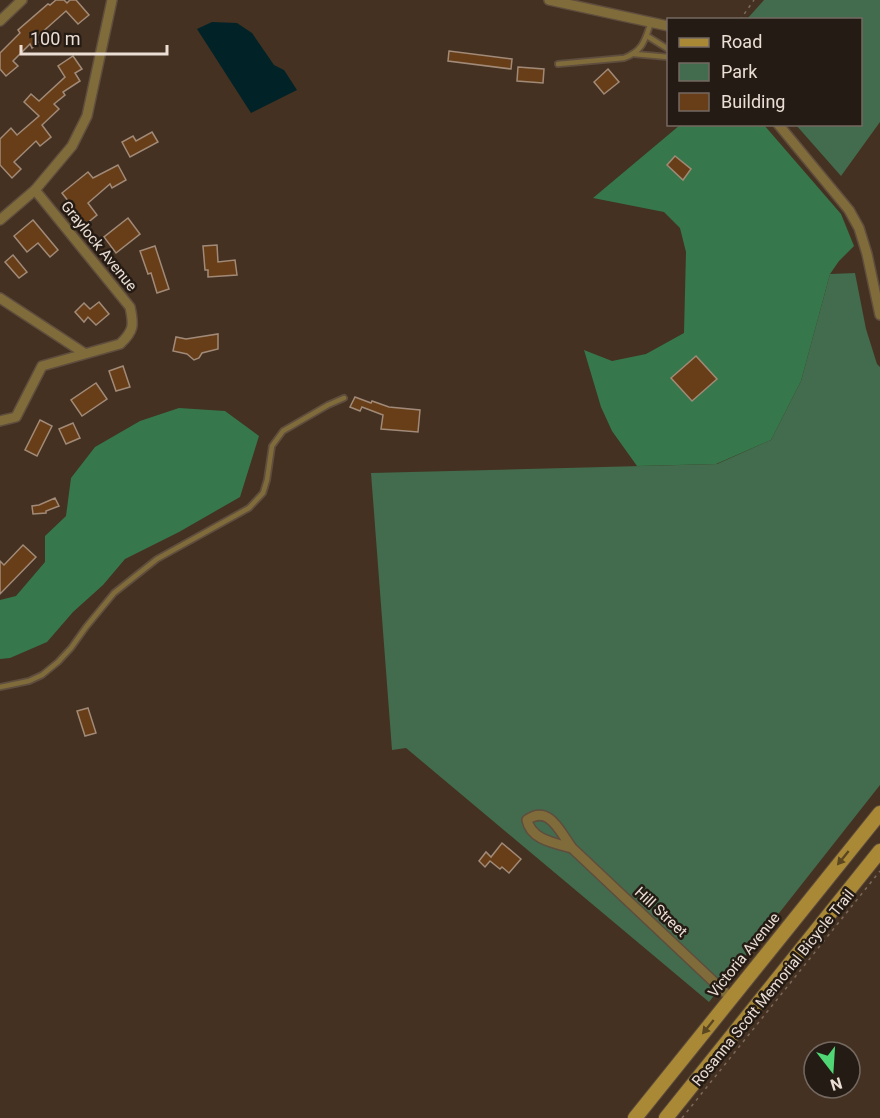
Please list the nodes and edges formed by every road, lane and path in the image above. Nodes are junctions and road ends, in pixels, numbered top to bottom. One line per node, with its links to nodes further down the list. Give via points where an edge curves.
1 (22, 0): 6 (street)
2 (112, 0): 15 (street, via 87,116 72,146)
3 (549, 0): 7 (street)
4 (754, 0): 5 (path)
5 (741, 18)
6 (0, 21)
7 (651, 22): 8 (street); 9 (lane)
8 (667, 26)
9 (647, 36): 10 (lane); 11 (lane)
10 (667, 48)
11 (634, 54): 12 (lane); 13 (lane)
12 (667, 57)
13 (558, 64)
14 (780, 126): 18 (street, via 849,210 859,228)
15 (35, 190): 16 (street); 19 (street, Graylock Avenue, via 130,307 134,321 129,335 120,344)
16 (0, 220)
17 (0, 298): 19 (street)
18 (880, 315)
19 (84, 353): 21 (street, Graylock Avenue, via 42,366 16,417)
20 (344, 398): 22 (lane, via 283,431 272,446 263,493 249,507 157,559 114,593 71,648 42,675)
21 (0, 421)
22 (0, 687)
23 (880, 813): 27 (main road, Victoria Avenue, one-way to 27)
24 (572, 848): 24 (street, Hill Street, via 533,833 527,820 545,815); 27 (street, Hill Street)
25 (880, 852): 29 (main road)
26 (880, 871): 30 (path, Rosanna Scott Memorial Bicycle Trail)
27 (731, 998): 28 (main road, Victoria Avenue, one-way to 28)
28 (634, 1118)
29 (666, 1118)
30 (682, 1118)

